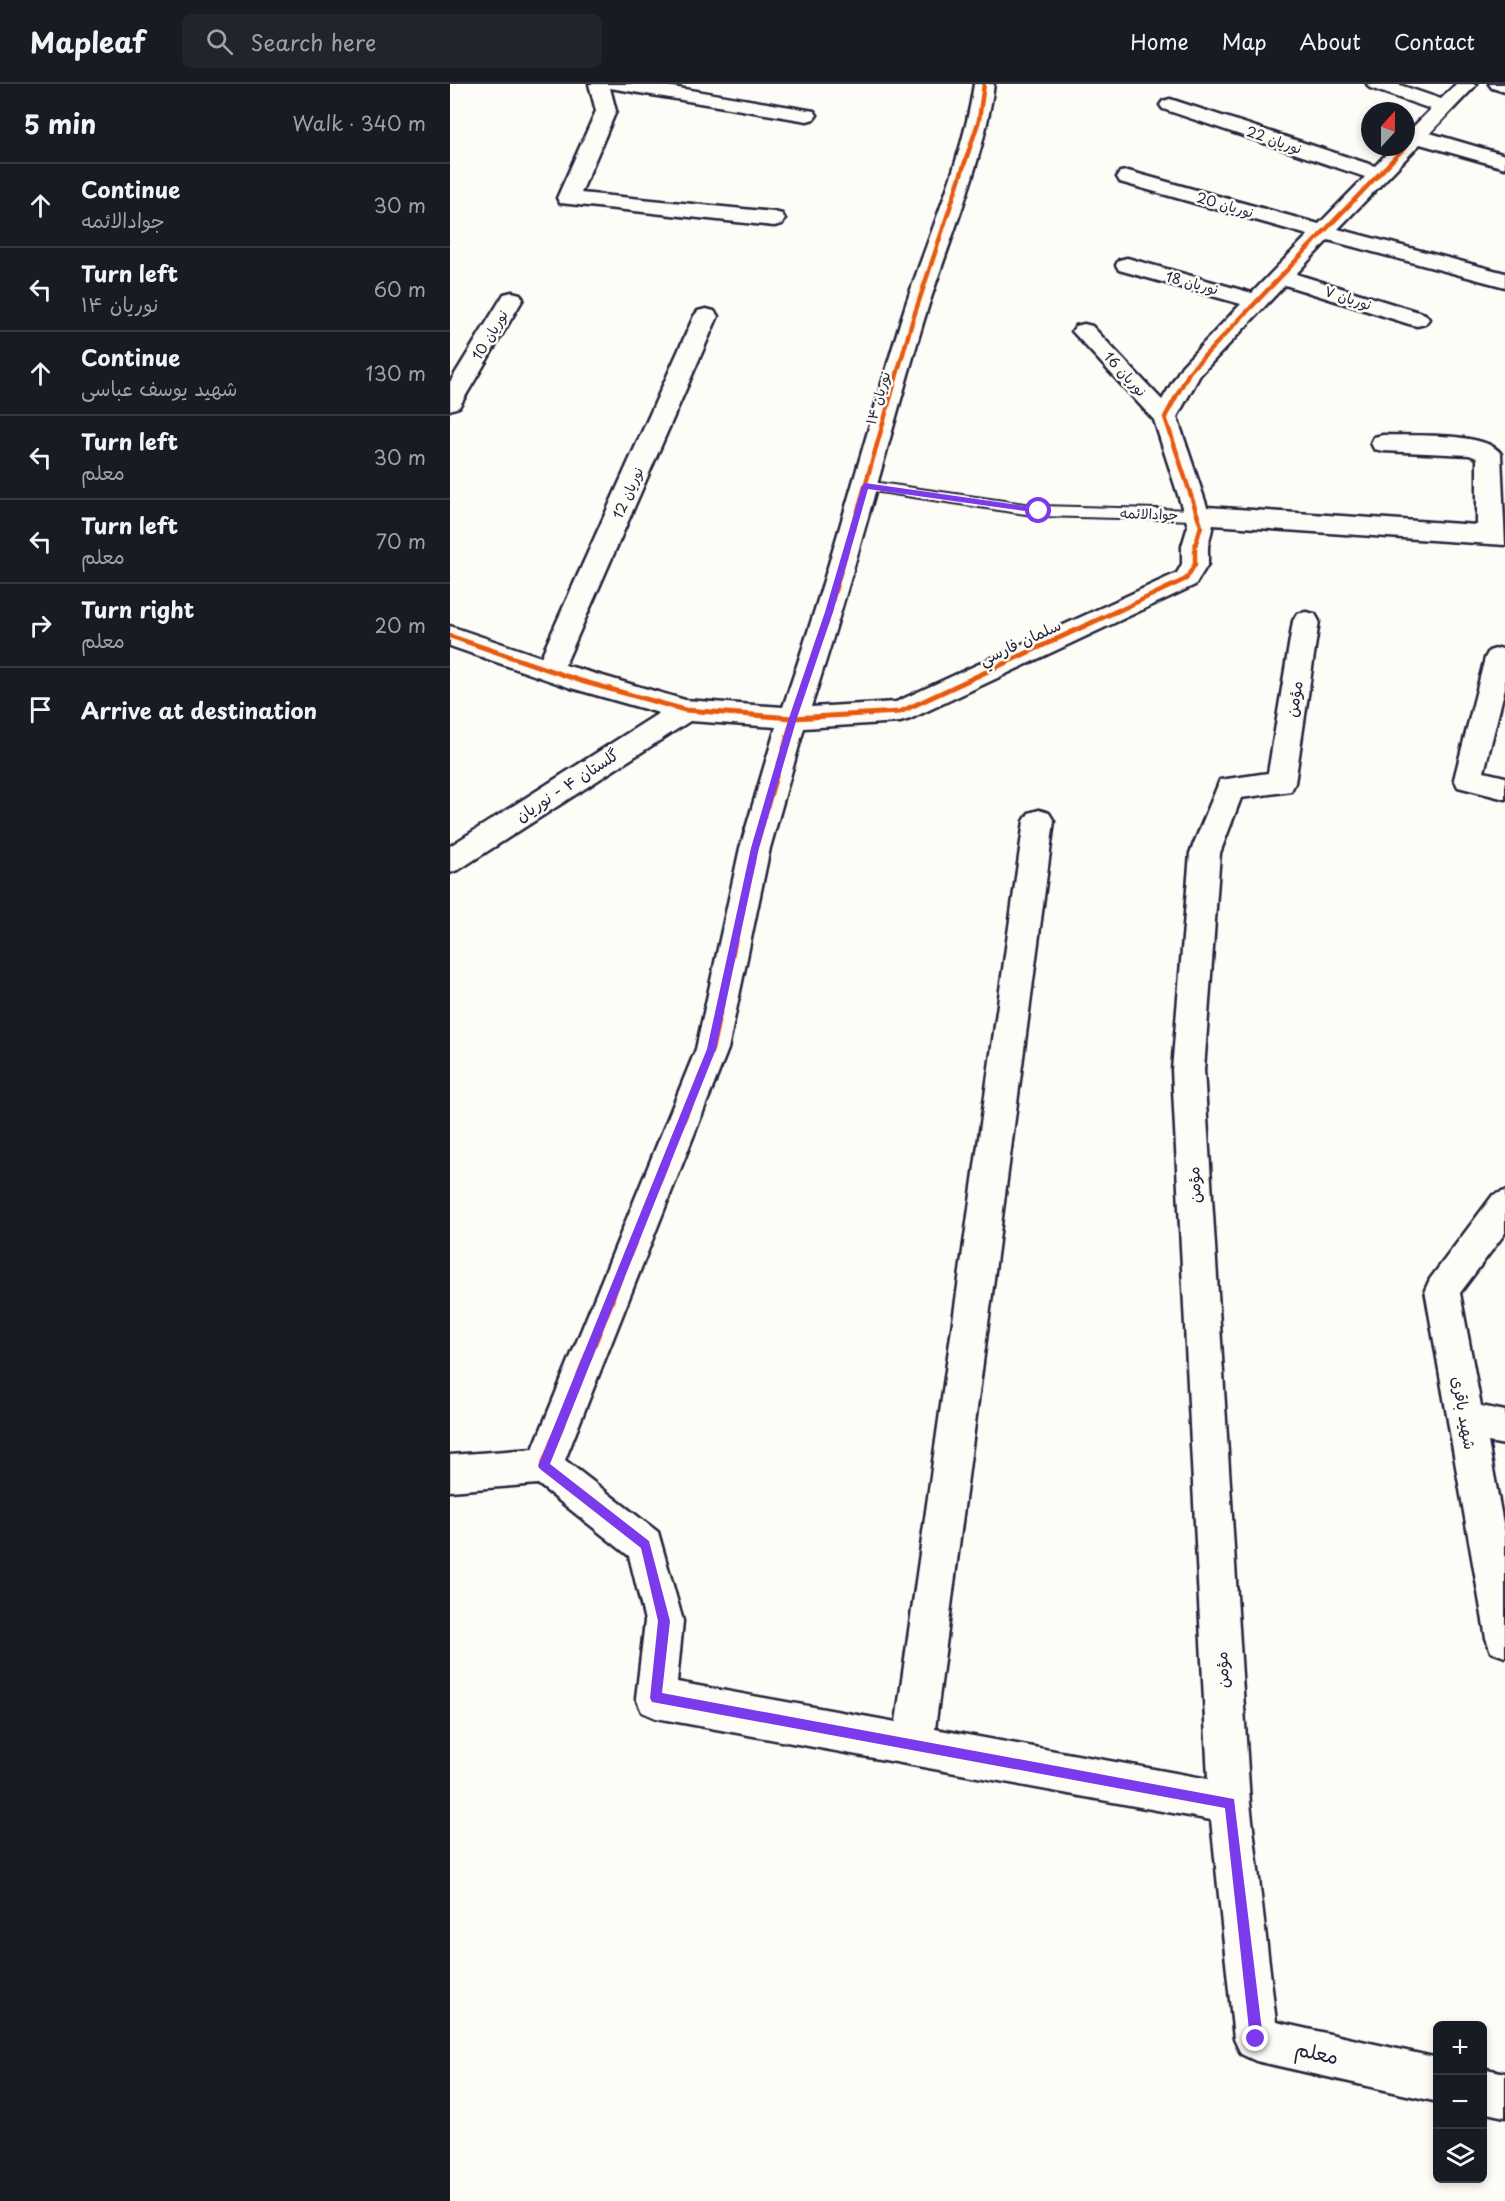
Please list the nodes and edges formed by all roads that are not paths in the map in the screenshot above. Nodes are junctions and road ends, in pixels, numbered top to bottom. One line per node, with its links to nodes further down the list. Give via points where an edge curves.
1 (599, 84): 17 (street, via 606,111 568,198)
2 (617, 84): 10 (street)
3 (984, 84): 30 (street, نوریان ۱۴, via 979,120 912,322)
4 (1377, 84): 9 (street)
5 (1467, 84): 9 (street)
6 (1499, 84): 7 (street)
7 (1505, 86)
8 (1170, 105): 15 (street, نوریان 22)
9 (1445, 107): 11 (street)
10 (807, 115)
11 (1415, 137)
12 (1415, 144): 14 (street)
13 (1396, 156): 15 (street)
14 (1505, 162)
15 (1378, 174): 18 (street)
16 (1128, 177): 18 (street, نوریان 20)
17 (774, 219)
18 (1322, 232): 20 (street); 21 (street, نوریان 20)
19 (1127, 265): 23 (street, نوریان 18)
20 (1280, 276): 23 (street); 25 (street, نوریان ۷)
21 (1505, 280)
22 (512, 298): 27 (street, نوریان 10)
23 (1257, 301): 28 (street, via 1190,371)
24 (706, 316): 36 (street, نوریان 12)
25 (1417, 319)
26 (1084, 331): 28 (street, نوریان 16)
27 (450, 402)
28 (1165, 417): 31 (street, سلمان فارسي)
29 (1383, 443): 32 (street, via 1473,447 1489,454)
30 (865, 486): 31 (lane, جوادالائمه, via 1039,511); 38 (street, نوریان ۱۴)
31 (1197, 515): 32 (street, جوادالائمه); 38 (street, سلمان فارسي, via 1201,526 1195,564 1186,579 900,712)
32 (1497, 535)
33 (1306, 621): 49 (street, مؤمن, via 1281,783 1230,788 1205,853 1188,1070)
34 (450, 636): 36 (street, سلمان فارسي)
35 (1499, 658): 39 (street, via 1468,779)
36 (549, 670): 37 (street, سلمان فارسي)
37 (685, 710): 38 (street, سلمان فارسي); 41 (street, گلستان ۴ - نوریان)
38 (793, 718): 45 (street, نوریان ۱۴, via 755,848 712,1049)
39 (1505, 788)
40 (1040, 821): 48 (street)
41 (450, 861)
42 (1505, 1206): 43 (street, شهید باقری, via 1442,1290)
43 (1466, 1421): 44 (street); 47 (street, شهید باقری)
44 (1505, 1428)
45 (544, 1466): 46 (street); 48 (street, via 645,1545 664,1621 656,1698)
46 (450, 1473)
47 (1505, 1638)
48 (913, 1744): 49 (street)
49 (1230, 1803): 50 (street, معلم, via 1256,2039)
50 (1433, 2079)
51 (1487, 2091): 52 (street)
52 (1505, 2095)

